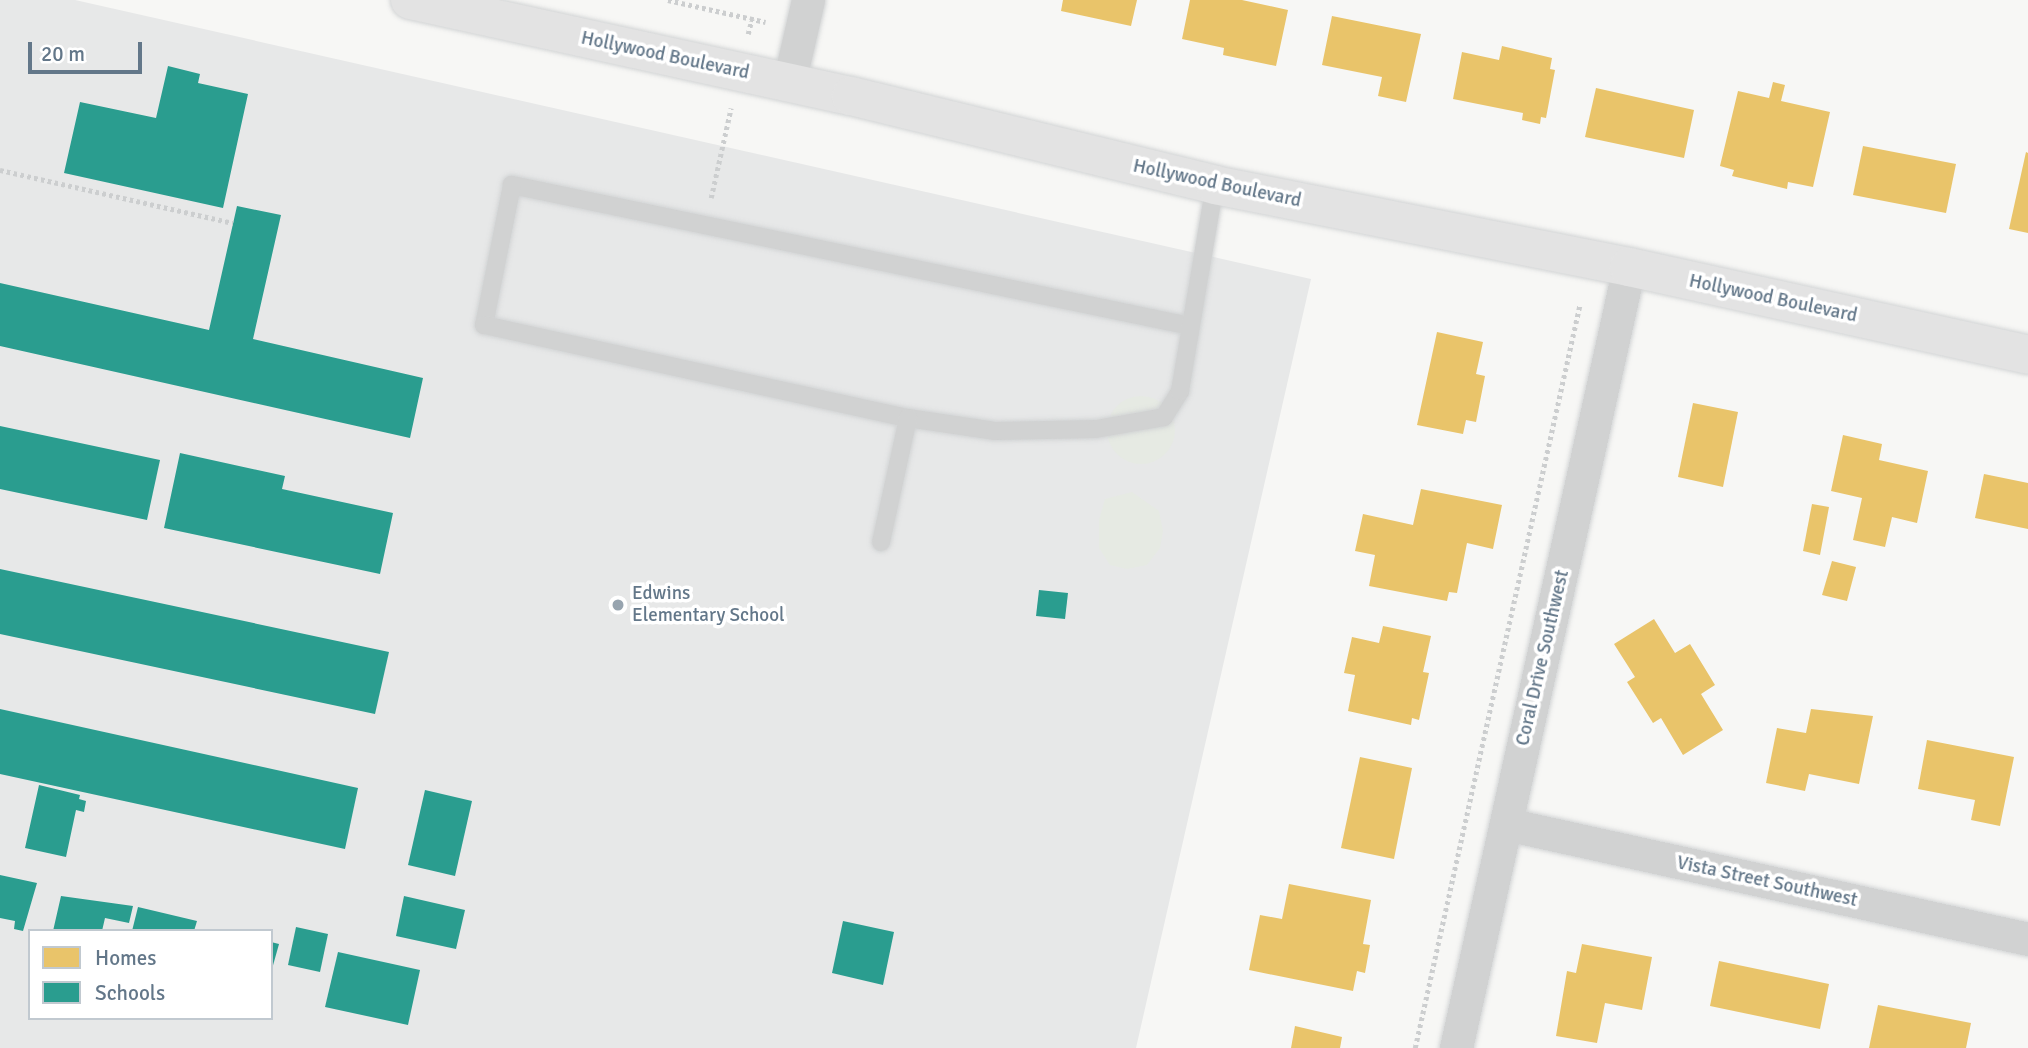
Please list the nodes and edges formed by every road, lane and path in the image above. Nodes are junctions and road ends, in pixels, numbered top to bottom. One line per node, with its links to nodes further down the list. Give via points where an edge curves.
1 (410, 0): 5 (street, Hollywood Boulevard)
2 (668, 0): 4 (path)
3 (805, 15): 4 (path); 6 (street)
4 (752, 18): 5 (path)
5 (740, 72): 6 (street, Hollywood Boulevard); 10 (path)
6 (789, 83): 8 (street, Hollywood Boulevard)
7 (0, 170): 9 (path)
8 (1215, 185): 11 (street, Hollywood Boulevard); 13 (lane)
9 (233, 223)
10 (705, 226): 13 (lane); 15 (lane, via 512,185 484,325)
11 (1629, 267): 14 (street, Hollywood Boulevard); 17 (street, Coral Drive Southwest)
12 (1580, 304): 19 (path)
13 (1190, 326): 15 (lane, via 1180,391 1164,417 1096,429 995,431)
14 (2028, 355)
15 (908, 418): 16 (lane)
16 (881, 542)
17 (1506, 824): 18 (street, Vista Street Southwest); 20 (street, Coral Drive Southwest)
18 (2028, 939)
19 (1415, 1048)
20 (1456, 1048)

